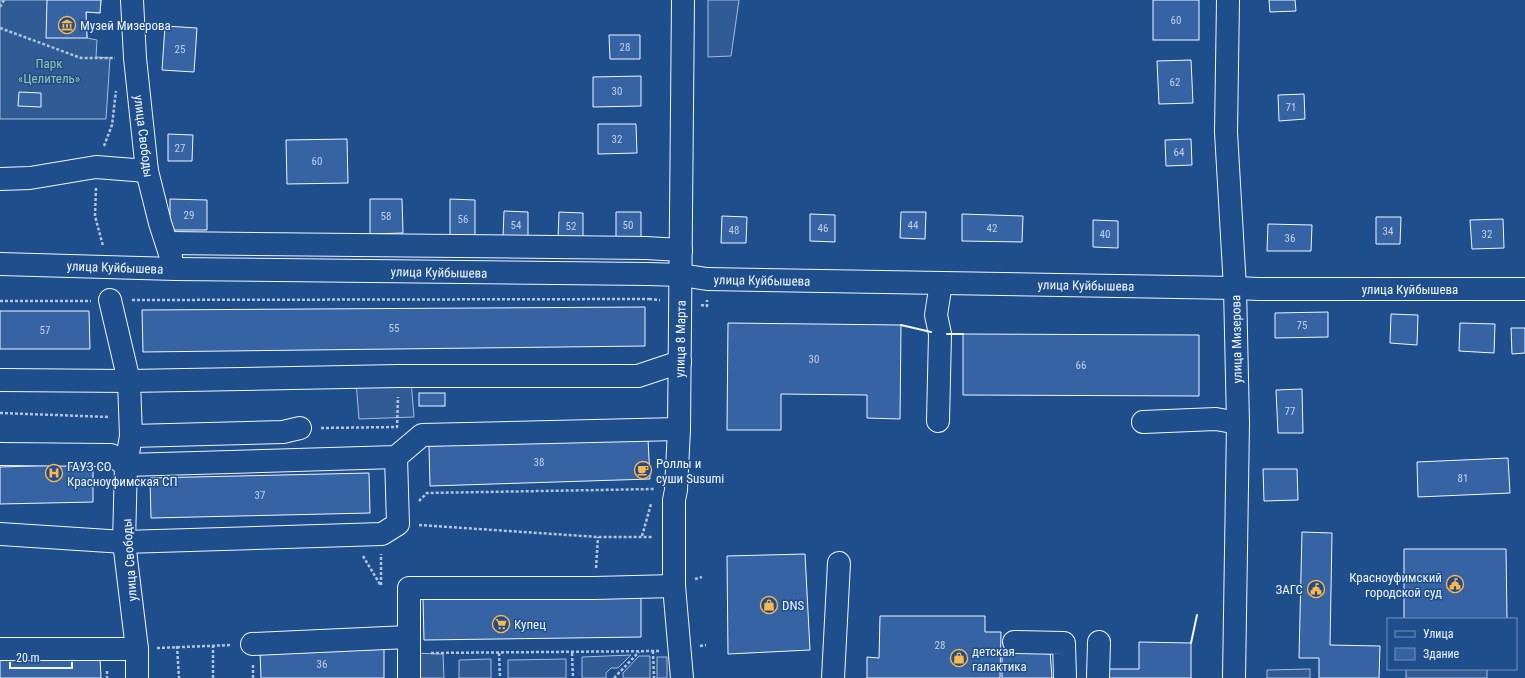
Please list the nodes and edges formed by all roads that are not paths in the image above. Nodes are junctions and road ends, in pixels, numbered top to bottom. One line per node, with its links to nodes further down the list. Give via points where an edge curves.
1 (132, 0): 4 (main road, улица Свободы, via 135,58)
2 (683, 0): 7 (main road, улица 8 Марта)
3 (1228, 0): 12 (main road, улица Мизерова, via 1226,132)
4 (147, 171): 5 (main road, via 96,167 30,178); 6 (main road, улица Свободы)
5 (0, 179)
6 (167, 243): 7 (main road); 9 (main road, улица Свободы)
7 (681, 250): 10 (main road, улица 8 Марта)
8 (0, 264): 9 (main road, улица Куйбышева)
9 (175, 269): 10 (main road, улица Куйбышева)
10 (681, 275): 11 (main road, улица Куйбышева, via 707,279); 15 (main road, улица 8 Марта)
11 (940, 283): 12 (main road, улица Куйбышева); 18 (main road, via 936,315 940,334)
12 (1235, 288): 13 (main road, улица Куйбышева); 20 (main road, улица Мизерова)
13 (1525, 289)
14 (110, 300): 17 (main road, улица Свободы)
15 (680, 362): 17 (main road, via 638,376 398,376); 22 (main road, улица 8 Марта)
16 (0, 380): 17 (main road)
17 (129, 381): 23 (main road, улица Свободы)
18 (938, 421)
19 (1143, 422): 20 (main road, via 1216,419)
20 (1238, 422): 43 (main road, улица Мизерова)
21 (300, 428): 23 (main road, via 283,432)
22 (679, 429): 25 (main road, via 422,435); 30 (main road, улица 8 Марта, via 674,500)
23 (131, 436): 26 (main road, улица Свободы)
24 (0, 454): 26 (main road, via 111,455)
25 (396, 457): 26 (main road); 28 (main road, via 390,529 350,535)
26 (126, 465): 28 (main road, улица Свободы)
27 (0, 534): 28 (main road)
28 (124, 542): 36 (main road, улица Свободы)
29 (839, 564): 40 (main road)
30 (674, 586): 34 (main road, via 409,588); 39 (main road, улица 8 Марта)
31 (1014, 642): 41 (main road, via 1064,643)
32 (1099, 642): 42 (main road)
33 (252, 644): 34 (main road)
34 (408, 645): 38 (main road)
35 (0, 649): 36 (main road)
36 (137, 649): 37 (main road, улица Свободы)
37 (137, 678)
38 (409, 678)
39 (682, 678)
40 (833, 678)
41 (1065, 678)
42 (1098, 678)
43 (1234, 678)

